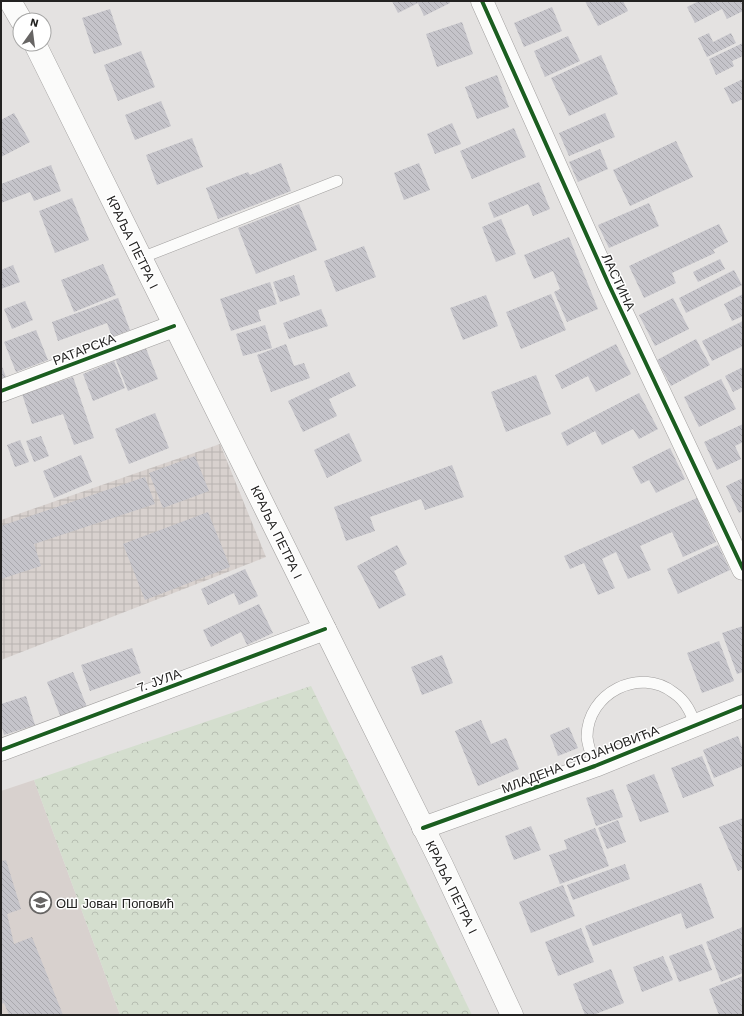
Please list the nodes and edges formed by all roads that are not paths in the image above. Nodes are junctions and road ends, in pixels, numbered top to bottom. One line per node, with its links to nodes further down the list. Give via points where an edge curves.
1 (10, 1): 4 (street)
2 (23, 1): 5 (street)
3 (482, 1): 11 (street, ЛАСТИНА, via 609,285)
4 (16, 12)
5 (26, 12)
6 (40, 52): 8 (street, КРАЉА ПЕТРА I)
7 (337, 181): 8 (lane)
8 (141, 258): 9 (street, КРАЉА ПЕТРА I)
9 (174, 326): 10 (street, РАТАРСКА); 12 (street, КРАЉА ПЕТРА I)
10 (1, 391)
11 (743, 569)
12 (325, 629): 15 (street, 7. ЈУЛА); 17 (street, КРАЉА ПЕТРА I)
13 (743, 706): 14 (street, МЛАДЕНА СТОЈАНОВИЋА)
14 (696, 726): 16 (street, МЛАДЕНА СТОЈАНОВИЋА); 16 (lane, via 689,709 674,692 664,686 630,683 608,694 593,713 587,736)
15 (1, 750)
16 (595, 766): 17 (street, МЛАДЕНА СТОЈАНОВИЋА)
17 (423, 828): 18 (street, КРАЉА ПЕТРА I)
18 (512, 1015)

